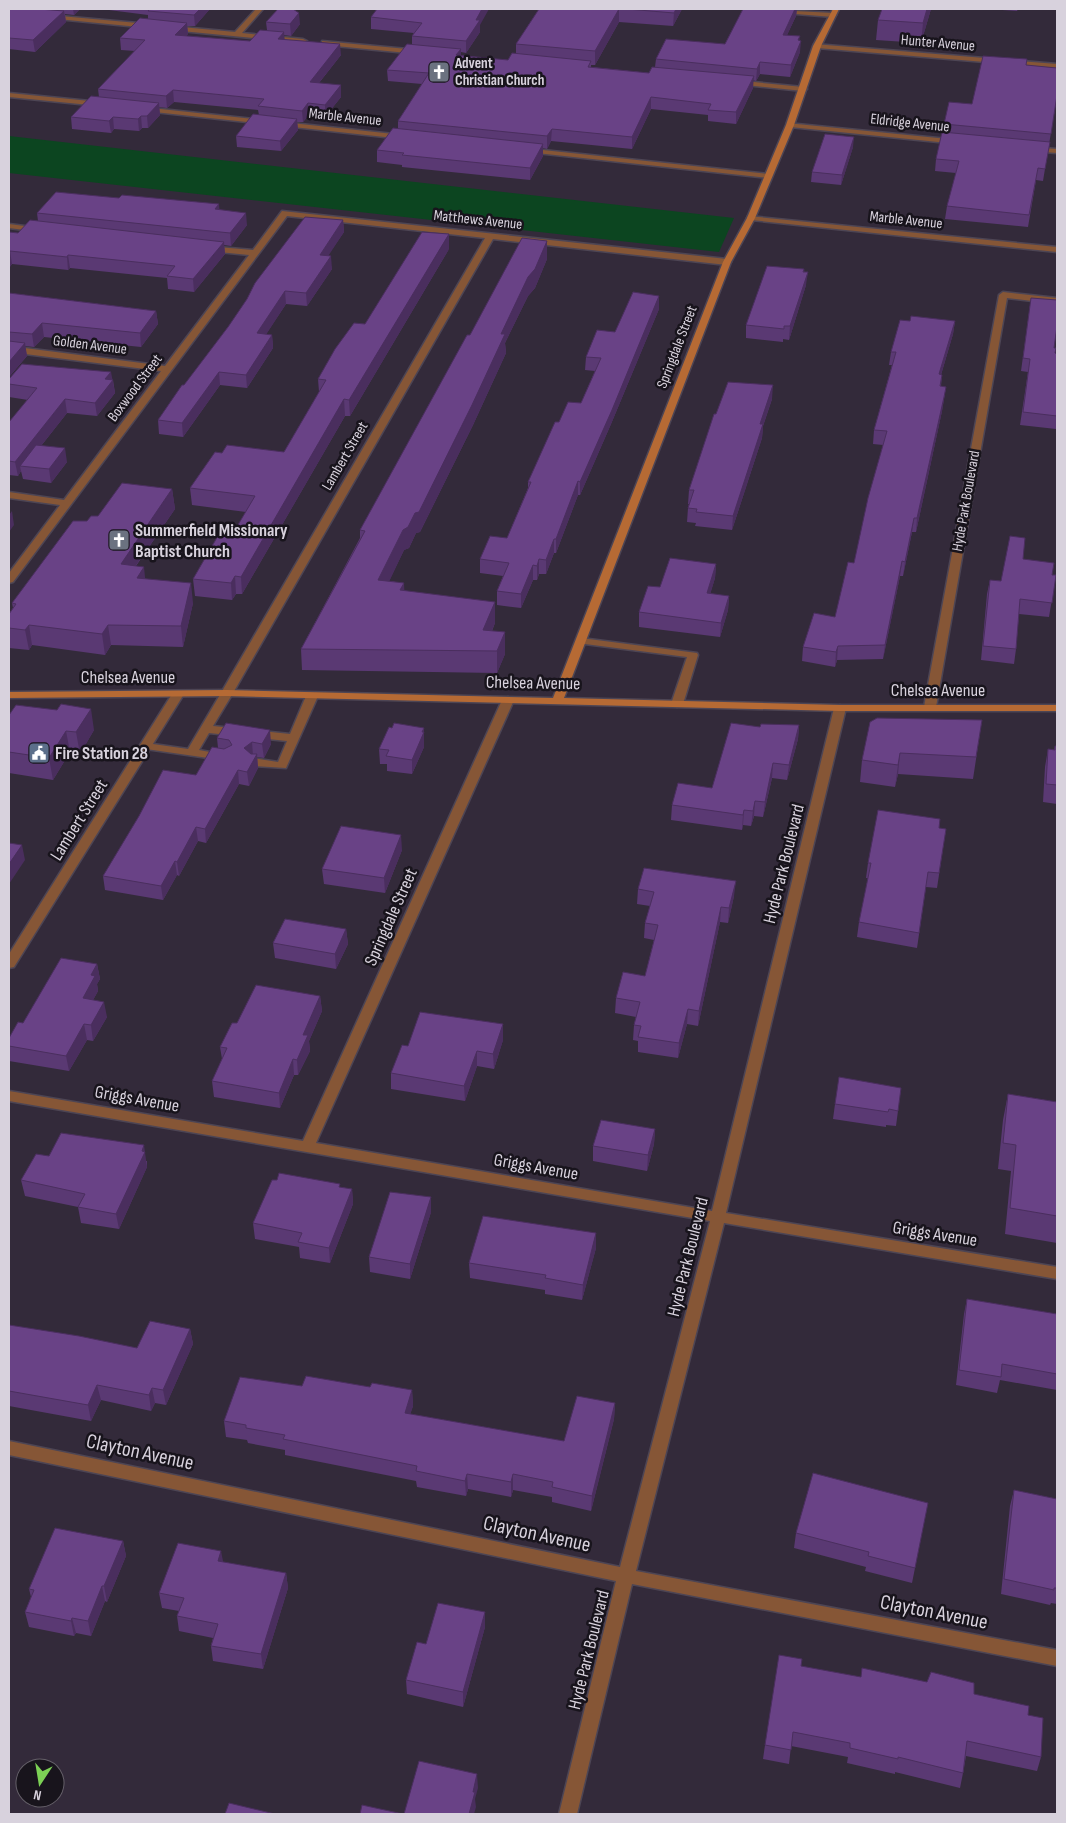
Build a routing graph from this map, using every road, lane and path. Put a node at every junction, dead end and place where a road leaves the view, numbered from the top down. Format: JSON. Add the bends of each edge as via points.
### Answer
{"nodes":[{"id":1,"x":260,"y":9,"type":"edge"},
{"id":2,"x":760,"y":9,"type":"edge"},
{"id":3,"x":835,"y":12,"type":"edge"},
{"id":4,"x":38,"y":16,"type":"edge"},
{"id":5,"x":157,"y":27,"type":"edge"},
{"id":6,"x":167,"y":28,"type":"edge"},
{"id":7,"x":236,"y":35,"type":"junction"},
{"id":8,"x":817,"y":46,"type":"junction"},
{"id":9,"x":425,"y":53,"type":"edge"},
{"id":10,"x":1057,"y":66,"type":"edge"},
{"id":11,"x":724,"y":81,"type":"edge"},
{"id":12,"x":803,"y":89,"type":"junction"},
{"id":13,"x":9,"y":95,"type":"edge"},
{"id":14,"x":107,"y":105,"type":"edge"},
{"id":15,"x":137,"y":108,"type":"edge"},
{"id":16,"x":790,"y":125,"type":"junction"},
{"id":17,"x":413,"y":138,"type":"edge"},
{"id":18,"x":968,"y":143,"type":"edge"},
{"id":19,"x":1028,"y":148,"type":"edge"},
{"id":20,"x":522,"y":150,"type":"edge"},
{"id":21,"x":1057,"y":151,"type":"edge"},
{"id":22,"x":768,"y":176,"type":"junction"},
{"id":23,"x":285,"y":214,"type":"joint"},
{"id":24,"x":751,"y":218,"type":"junction"},
{"id":25,"x":9,"y":226,"type":"edge"},
{"id":26,"x":48,"y":231,"type":"edge"},
{"id":27,"x":491,"y":235,"type":"junction"},
{"id":28,"x":204,"y":248,"type":"edge"},
{"id":29,"x":1057,"y":250,"type":"edge"},
{"id":30,"x":253,"y":253,"type":"junction"},
{"id":31,"x":727,"y":262,"type":"junction"},
{"id":32,"x":1057,"y":301,"type":"edge"},
{"id":33,"x":9,"y":349,"type":"edge"},
{"id":34,"x":167,"y":369,"type":"junction"},
{"id":35,"x":9,"y":495,"type":"edge"},
{"id":36,"x":67,"y":503,"type":"junction"},
{"id":37,"x":9,"y":580,"type":"edge"},
{"id":38,"x":581,"y":640,"type":"junction"},
{"id":39,"x":178,"y":694,"type":"junction"},
{"id":40,"x":227,"y":694,"type":"junction"},
{"id":41,"x":9,"y":695,"type":"edge"},
{"id":42,"x":312,"y":696,"type":"junction"},
{"id":43,"x":508,"y":700,"type":"junction"},
{"id":44,"x":558,"y":701,"type":"junction"},
{"id":45,"x":677,"y":704,"type":"junction"},
{"id":46,"x":930,"y":707,"type":"junction"},
{"id":47,"x":840,"y":708,"type":"junction"},
{"id":48,"x":1057,"y":708,"type":"edge"},
{"id":49,"x":206,"y":729,"type":"junction"},
{"id":50,"x":294,"y":738,"type":"junction"},
{"id":51,"x":146,"y":746,"type":"junction"},
{"id":52,"x":191,"y":753,"type":"junction"},
{"id":53,"x":226,"y":758,"type":"edge"},
{"id":54,"x":253,"y":762,"type":"edge"},
{"id":55,"x":9,"y":964,"type":"edge"},
{"id":56,"x":9,"y":1096,"type":"edge"},
{"id":57,"x":307,"y":1148,"type":"junction"},
{"id":58,"x":718,"y":1217,"type":"junction"},
{"id":59,"x":1057,"y":1273,"type":"edge"},
{"id":60,"x":9,"y":1448,"type":"edge"},
{"id":61,"x":626,"y":1576,"type":"junction"},
{"id":62,"x":1057,"y":1658,"type":"edge"},
{"id":63,"x":568,"y":1814,"type":"edge"}],
"edges":[{"from":1,"to":7,"type":"street"},
{"from":2,"to":3,"type":"street"},
{"from":3,"to":8,"type":"street","name":"Springdale Street"},
{"from":4,"to":5,"type":"street"},
{"from":6,"to":7,"type":"street"},
{"from":7,"to":9,"type":"street"},
{"from":8,"to":10,"type":"street","name":"Hunter Avenue"},
{"from":8,"to":12,"type":"street","name":"Springdale Street"},
{"from":11,"to":12,"type":"street"},
{"from":12,"to":16,"type":"street","name":"Springdale Street"},
{"from":13,"to":14,"type":"street"},
{"from":15,"to":17,"type":"street","name":"Marble Avenue"},
{"from":16,"to":18,"type":"street","name":"Eldridge Avenue"},
{"from":16,"to":22,"type":"street","name":"Springdale Street"},
{"from":19,"to":21,"type":"street"},
{"from":20,"to":22,"type":"street"},
{"from":22,"to":24,"type":"street","name":"Springdale Street"},
{"from":23,"to":27,"type":"street","name":"Matthews Avenue"},
{"from":23,"to":30,"type":"street","name":"Boxwood Street"},
{"from":24,"to":29,"type":"street","name":"Marble Avenue"},
{"from":24,"to":31,"type":"street","name":"Springdale Street"},
{"from":25,"to":26,"type":"street"},
{"from":27,"to":31,"type":"street","name":"Matthews Avenue"},
{"from":27,"to":40,"type":"street","name":"Lambert Street"},
{"from":28,"to":30,"type":"street"},
{"from":30,"to":34,"type":"street","name":"Boxwood Street"},
{"from":31,"to":38,"type":"street","name":"Springdale Street"},
{"from":32,"to":46,"type":"street","name":"Hyde Park Boulevard","via":[[1003,295]]},
{"from":33,"to":34,"type":"street","name":"Golden Avenue"},
{"from":34,"to":36,"type":"street","name":"Boxwood Street"},
{"from":35,"to":36,"type":"street"},
{"from":36,"to":37,"type":"street","name":"Boxwood Street"},
{"from":38,"to":44,"type":"street","name":"Springdale Street"},
{"from":38,"to":45,"type":"street","via":[[693,655]]},
{"from":39,"to":40,"type":"street","name":"Chelsea Avenue"},
{"from":39,"to":41,"type":"street","name":"Chelsea Avenue"},
{"from":39,"to":51,"type":"street","name":"Lambert Street"},
{"from":40,"to":42,"type":"street","name":"Chelsea Avenue"},
{"from":40,"to":49,"type":"street","name":"Lambert Street"},
{"from":42,"to":43,"type":"street","name":"Chelsea Avenue"},
{"from":42,"to":50,"type":"street"},
{"from":43,"to":44,"type":"street","name":"Chelsea Avenue"},
{"from":43,"to":57,"type":"street","name":"Springdale Street"},
{"from":44,"to":45,"type":"street","name":"Chelsea Avenue"},
{"from":45,"to":47,"type":"street","name":"Chelsea Avenue"},
{"from":46,"to":47,"type":"street","name":"Chelsea Avenue"},
{"from":46,"to":48,"type":"street","name":"Chelsea Avenue"},
{"from":47,"to":58,"type":"street","name":"Hyde Park Boulevard"},
{"from":49,"to":50,"type":"street"},
{"from":49,"to":52,"type":"street","name":"Lambert Street"},
{"from":50,"to":54,"type":"street","via":[[282,766]]},
{"from":51,"to":52,"type":"street"},
{"from":51,"to":55,"type":"street","name":"Lambert Street"},
{"from":52,"to":53,"type":"street"},
{"from":56,"to":57,"type":"street","name":"Griggs Avenue"},
{"from":57,"to":58,"type":"street","name":"Griggs Avenue"},
{"from":58,"to":59,"type":"street","name":"Griggs Avenue"},
{"from":58,"to":61,"type":"street","name":"Hyde Park Boulevard"},
{"from":60,"to":61,"type":"street","name":"Clayton Avenue"},
{"from":61,"to":62,"type":"street","name":"Clayton Avenue"},
{"from":61,"to":63,"type":"street","name":"Hyde Park Boulevard"}]}
